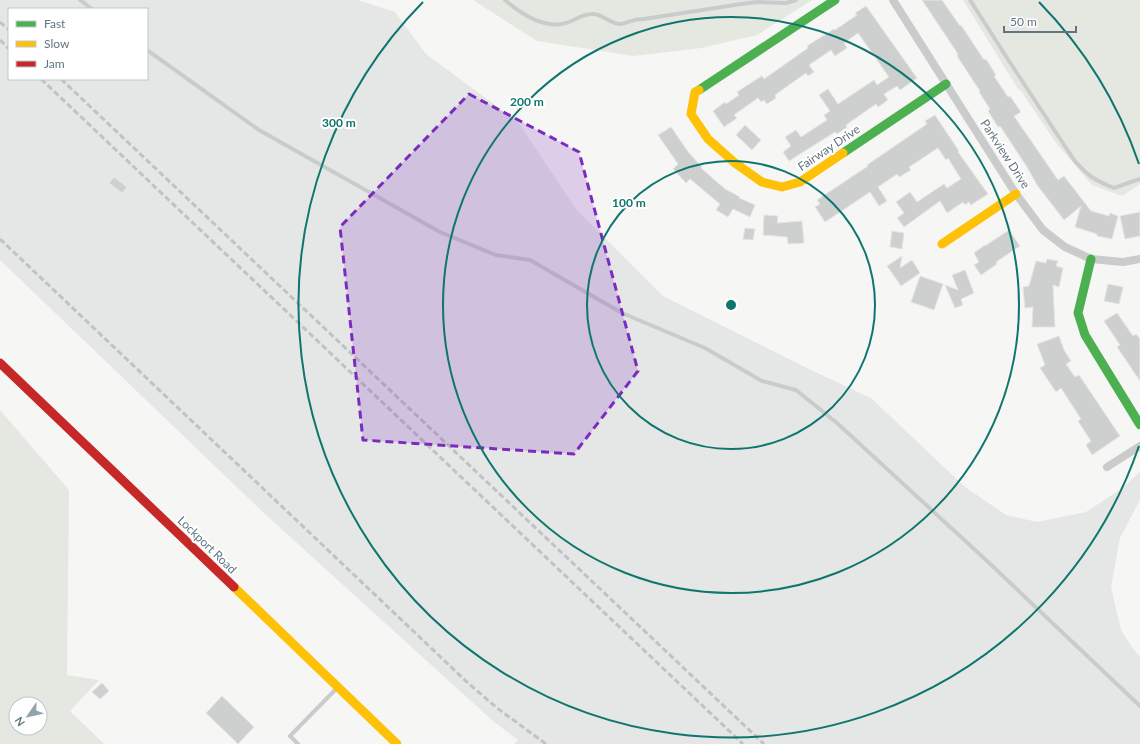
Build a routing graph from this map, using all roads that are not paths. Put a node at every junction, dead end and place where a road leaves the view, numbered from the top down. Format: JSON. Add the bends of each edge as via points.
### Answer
{"nodes":[{"id":1,"x":80,"y":0,"type":"edge"},
{"id":2,"x":505,"y":0,"type":"edge"},
{"id":3,"x":796,"y":0,"type":"edge"},
{"id":4,"x":836,"y":0,"type":"edge"},
{"id":5,"x":893,"y":0,"type":"edge"},
{"id":6,"x":970,"y":0,"type":"edge"},
{"id":7,"x":91,"y":8,"type":"edge"},
{"id":8,"x":148,"y":51,"type":"edge"},
{"id":9,"x":946,"y":84,"type":"junction"},
{"id":10,"x":1140,"y":179,"type":"edge"},
{"id":11,"x":1016,"y":194,"type":"junction"},
{"id":12,"x":942,"y":244,"type":"dead end"},
{"id":13,"x":1091,"y":259,"type":"junction"},
{"id":14,"x":1140,"y":259,"type":"edge"},
{"id":15,"x":0,"y":363,"type":"edge"},
{"id":16,"x":1140,"y":425,"type":"edge"},
{"id":17,"x":1140,"y":446,"type":"edge"},
{"id":18,"x":1107,"y":468,"type":"dead end"},
{"id":19,"x":338,"y":687,"type":"junction"},
{"id":20,"x":1140,"y":706,"type":"edge"},
{"id":21,"x":298,"y":744,"type":"edge"},
{"id":22,"x":397,"y":744,"type":"edge"}],
"edges":[{"from":1,"to":7,"type":"lane"},
{"from":2,"to":3,"type":"lane","via":[[526,16],[546,24],[557,25],[589,14],[620,24],[741,4],[786,3]]},
{"from":4,"to":9,"type":"street","name":"Fairway Drive","via":[[695,92],[691,114],[708,139],[735,163],[762,182],[782,187],[800,182]]},
{"from":5,"to":9,"type":"street","name":"Parkview Drive"},
{"from":6,"to":10,"type":"lane","via":[[1080,168],[1090,177],[1114,188]]},
{"from":8,"to":20,"type":"lane","via":[[259,130],[440,232],[496,255],[530,260],[622,312],[705,348],[762,381],[796,390],[838,423]]},
{"from":9,"to":11,"type":"street","name":"Parkview Drive"},
{"from":11,"to":12,"type":"street"},
{"from":11,"to":13,"type":"street","name":"Parkview Drive","via":[[1043,230],[1065,248]]},
{"from":13,"to":14,"type":"street","name":"Parkview Drive","via":[[1123,262]]},
{"from":13,"to":16,"type":"street","via":[[1078,313],[1085,335]]},
{"from":15,"to":19,"type":"street","name":"Lockport Road"},
{"from":17,"to":18,"type":"street"},
{"from":19,"to":21,"type":"lane","via":[[290,736]]},
{"from":19,"to":22,"type":"street","name":"Lockport Road"}]}
